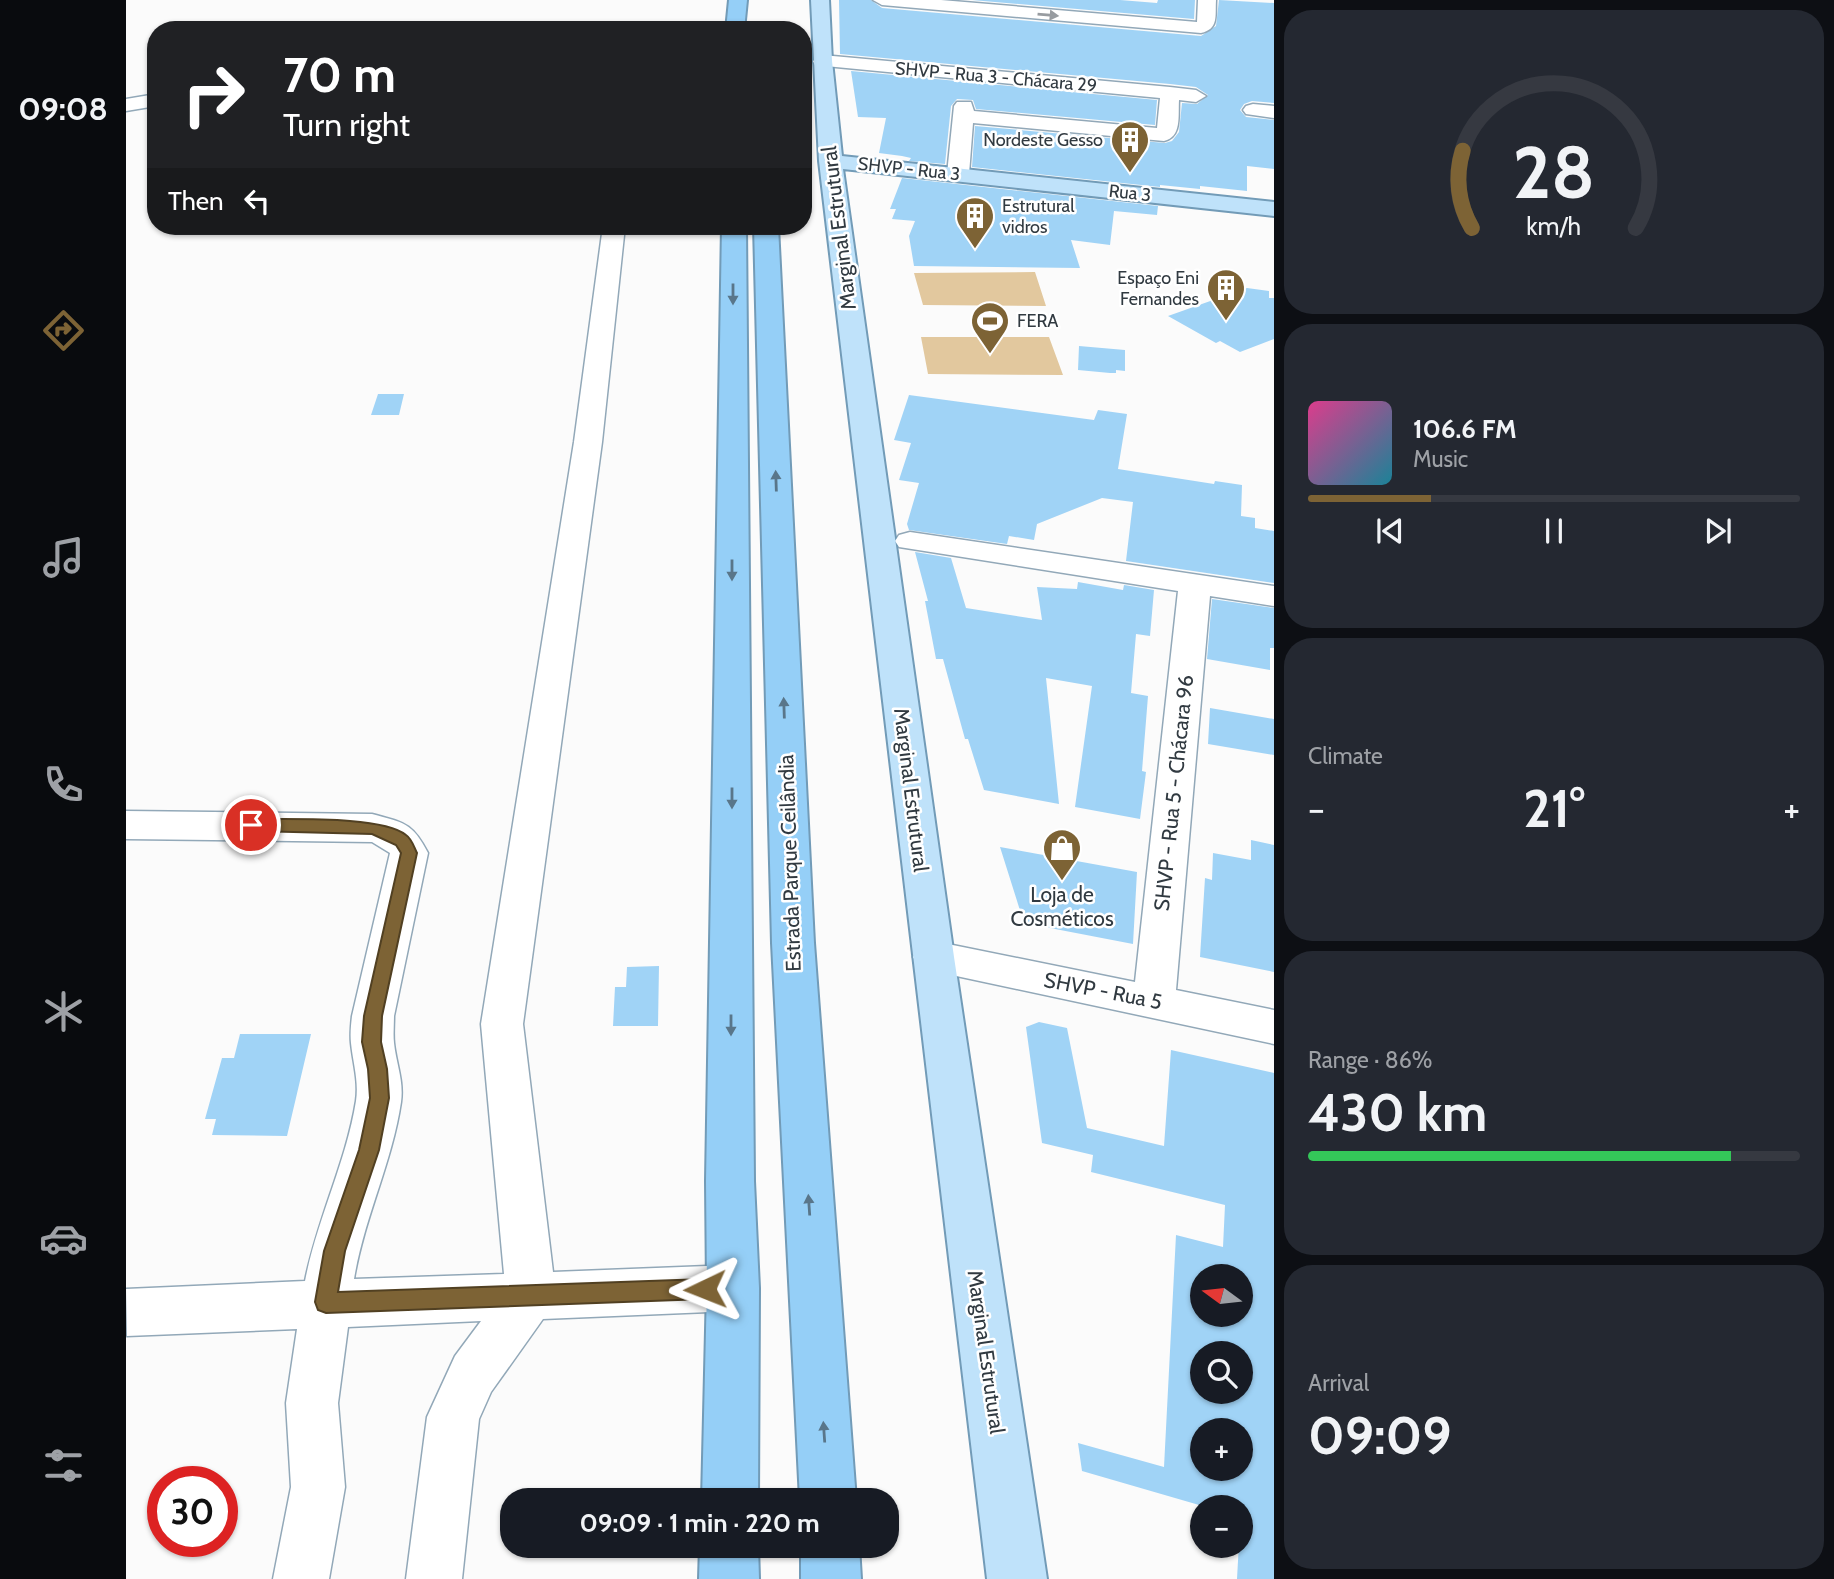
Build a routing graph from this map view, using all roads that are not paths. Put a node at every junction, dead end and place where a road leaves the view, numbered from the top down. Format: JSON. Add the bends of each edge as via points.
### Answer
{"nodes":[{"id":1,"x":738,"y":0,"type":"edge"},
{"id":2,"x":820,"y":0,"type":"edge"},
{"id":3,"x":882,"y":0,"type":"edge"},
{"id":4,"x":1208,"y":0,"type":"edge"},
{"id":5,"x":736,"y":21,"type":"edge"},
{"id":6,"x":822,"y":61,"type":"junction"},
{"id":7,"x":1170,"y":93,"type":"junction"},
{"id":8,"x":1196,"y":96,"type":"dead end"},
{"id":9,"x":147,"y":101,"type":"edge"},
{"id":10,"x":126,"y":104,"type":"edge"},
{"id":11,"x":1253,"y":110,"type":"dead end"},
{"id":12,"x":1274,"y":112,"type":"edge"},
{"id":13,"x":830,"y":161,"type":"junction"},
{"id":14,"x":958,"y":174,"type":"junction"},
{"id":15,"x":987,"y":177,"type":"joint"},
{"id":16,"x":1274,"y":209,"type":"edge"},
{"id":17,"x":613,"y":235,"type":"edge"},
{"id":18,"x":734,"y":235,"type":"edge"},
{"id":19,"x":766,"y":235,"type":"edge"},
{"id":20,"x":910,"y":541,"type":"dead end"},
{"id":21,"x":1195,"y":584,"type":"junction"},
{"id":22,"x":1274,"y":596,"type":"edge"},
{"id":23,"x":126,"y":825,"type":"edge"},
{"id":24,"x":933,"y":957,"type":"junction"},
{"id":25,"x":1154,"y":1001,"type":"junction"},
{"id":26,"x":1274,"y":1027,"type":"edge"},
{"id":27,"x":733,"y":1288,"type":"junction"},
{"id":28,"x":531,"y":1295,"type":"junction"},
{"id":29,"x":326,"y":1302,"type":"junction"},
{"id":30,"x":127,"y":1312,"type":"edge"},
{"id":31,"x":730,"y":1488,"type":"edge"},
{"id":32,"x":827,"y":1488,"type":"edge"},
{"id":33,"x":729,"y":1558,"type":"edge"},
{"id":34,"x":830,"y":1558,"type":"edge"},
{"id":35,"x":301,"y":1579,"type":"edge"},
{"id":36,"x":434,"y":1579,"type":"edge"},
{"id":37,"x":729,"y":1579,"type":"edge"},
{"id":38,"x":831,"y":1579,"type":"edge"},
{"id":39,"x":1017,"y":1579,"type":"edge"}],
"edges":[{"from":1,"to":5,"type":"highway"},
{"from":2,"to":6,"type":"main road","name":"Marginal Estrutural"},
{"from":3,"to":4,"type":"street","one_way":true,"via":[[1201,28],[1206,26]]},
{"from":6,"to":7,"type":"street","name":"SHVP - Rua 3 - Chácara 29"},
{"from":6,"to":13,"type":"main road","name":"Marginal Estrutural"},
{"from":7,"to":8,"type":"street","name":"SHVP - Rua 3 - Chácara 29"},
{"from":7,"to":14,"type":"street","name":"SHVP - Rua 3 - Chácara 29","via":[[1164,135],[964,111]]},
{"from":9,"to":10,"type":"street"},
{"from":11,"to":12,"type":"street"},
{"from":13,"to":14,"type":"main road","name":"SHVP - Rua 3"},
{"from":13,"to":24,"type":"main road","name":"Marginal Estrutural"},
{"from":14,"to":15,"type":"main road","name":"SHVP - Rua 3"},
{"from":15,"to":16,"type":"main road","name":"Rua 3"},
{"from":17,"to":28,"type":"street","via":[[589,442],[502,1024]]},
{"from":18,"to":27,"type":"highway","one_way":true},
{"from":32,"to":19,"type":"highway","name":"Estrada Parque Ceilândia","one_way":true,"via":[[793,943]]},
{"from":20,"to":21,"type":"street"},
{"from":21,"to":22,"type":"street"},
{"from":21,"to":25,"type":"street","name":"SHVP - Rua 5 - Chácara 96"},
{"from":23,"to":29,"type":"street","via":[[372,828],[403,841],[409,853],[373,1016],[379,1098],[369,1150],[335,1251]]},
{"from":24,"to":25,"type":"street","name":"SHVP - Rua 5"},
{"from":24,"to":39,"type":"main road","name":"Marginal Estrutural"},
{"from":25,"to":26,"type":"street","name":"SHVP - Rua 5"},
{"from":27,"to":28,"type":"street"},
{"from":27,"to":31,"type":"highway"},
{"from":28,"to":29,"type":"street"},
{"from":28,"to":36,"type":"street","via":[[473,1374],[453,1417]]},
{"from":29,"to":30,"type":"street"},
{"from":29,"to":35,"type":"street","via":[[313,1403],[318,1487]]},
{"from":33,"to":37,"type":"highway"},
{"from":34,"to":38,"type":"highway"}]}
